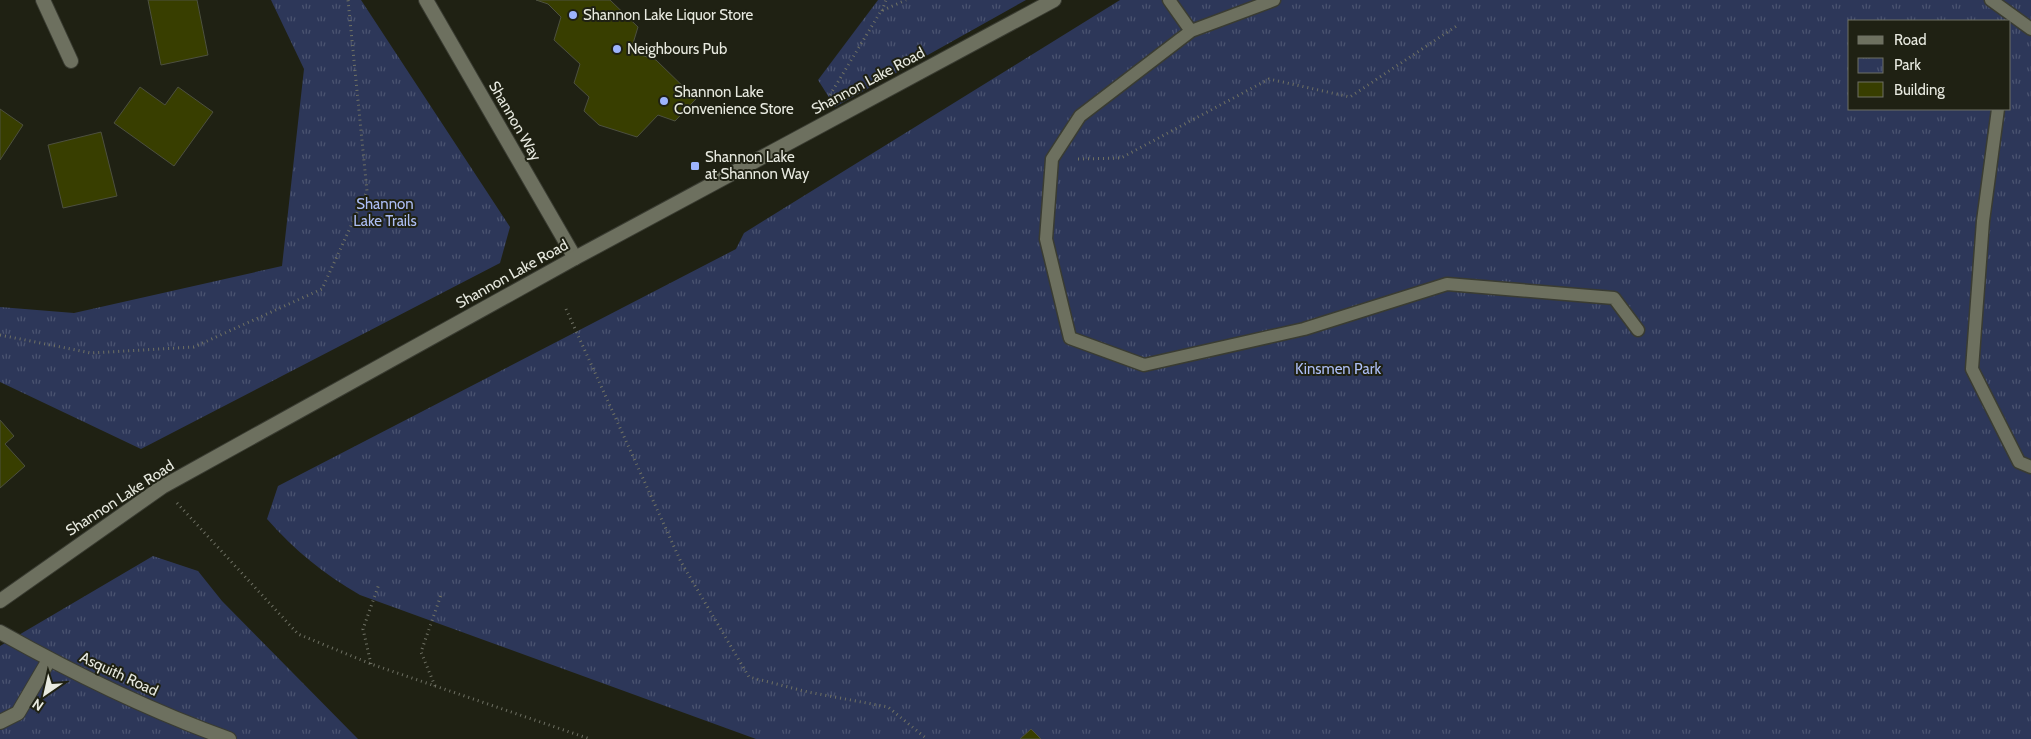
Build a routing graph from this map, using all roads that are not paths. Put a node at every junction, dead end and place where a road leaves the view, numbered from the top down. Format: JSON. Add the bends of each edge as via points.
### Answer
{"nodes":[{"id":1,"x":43,"y":0,"type":"edge"},
{"id":2,"x":1054,"y":0,"type":"edge"},
{"id":3,"x":1169,"y":0,"type":"edge"},
{"id":4,"x":1274,"y":0,"type":"edge"},
{"id":5,"x":1991,"y":0,"type":"edge"},
{"id":6,"x":431,"y":3,"type":"edge"},
{"id":7,"x":2010,"y":18,"type":"edge"},
{"id":8,"x":2031,"y":29,"type":"edge"},
{"id":9,"x":1192,"y":31,"type":"junction"},
{"id":10,"x":70,"y":61,"type":"dead end"},
{"id":11,"x":1998,"y":110,"type":"edge"},
{"id":12,"x":575,"y":258,"type":"junction"},
{"id":13,"x":1638,"y":330,"type":"dead end"},
{"id":14,"x":2031,"y":467,"type":"edge"},
{"id":15,"x":0,"y":601,"type":"edge"},
{"id":16,"x":0,"y":632,"type":"edge"},
{"id":17,"x":49,"y":660,"type":"junction"},
{"id":18,"x":0,"y":722,"type":"edge"},
{"id":19,"x":229,"y":739,"type":"edge"}],
"edges":[{"from":1,"to":10,"type":"main road"},
{"from":2,"to":12,"type":"main road","name":"Shannon Lake Road"},
{"from":3,"to":9,"type":"lane"},
{"from":4,"to":9,"type":"lane"},
{"from":5,"to":7,"type":"lane"},
{"from":6,"to":12,"type":"main road","name":"Shannon Way"},
{"from":7,"to":8,"type":"lane"},
{"from":9,"to":13,"type":"lane","via":[[1080,116],[1052,160],[1046,239],[1070,338],[1144,366],[1304,329],[1447,284],[1614,298]]},
{"from":11,"to":14,"type":"lane","via":[[1983,221],[1972,369],[2019,462]]},
{"from":12,"to":15,"type":"main road","name":"Shannon Lake Road","via":[[162,487]]},
{"from":16,"to":17,"type":"main road","name":"Asquith Road"},
{"from":17,"to":18,"type":"main road","via":[[18,713]]},
{"from":17,"to":19,"type":"main road","name":"Asquith Road","via":[[192,726]]}]}
